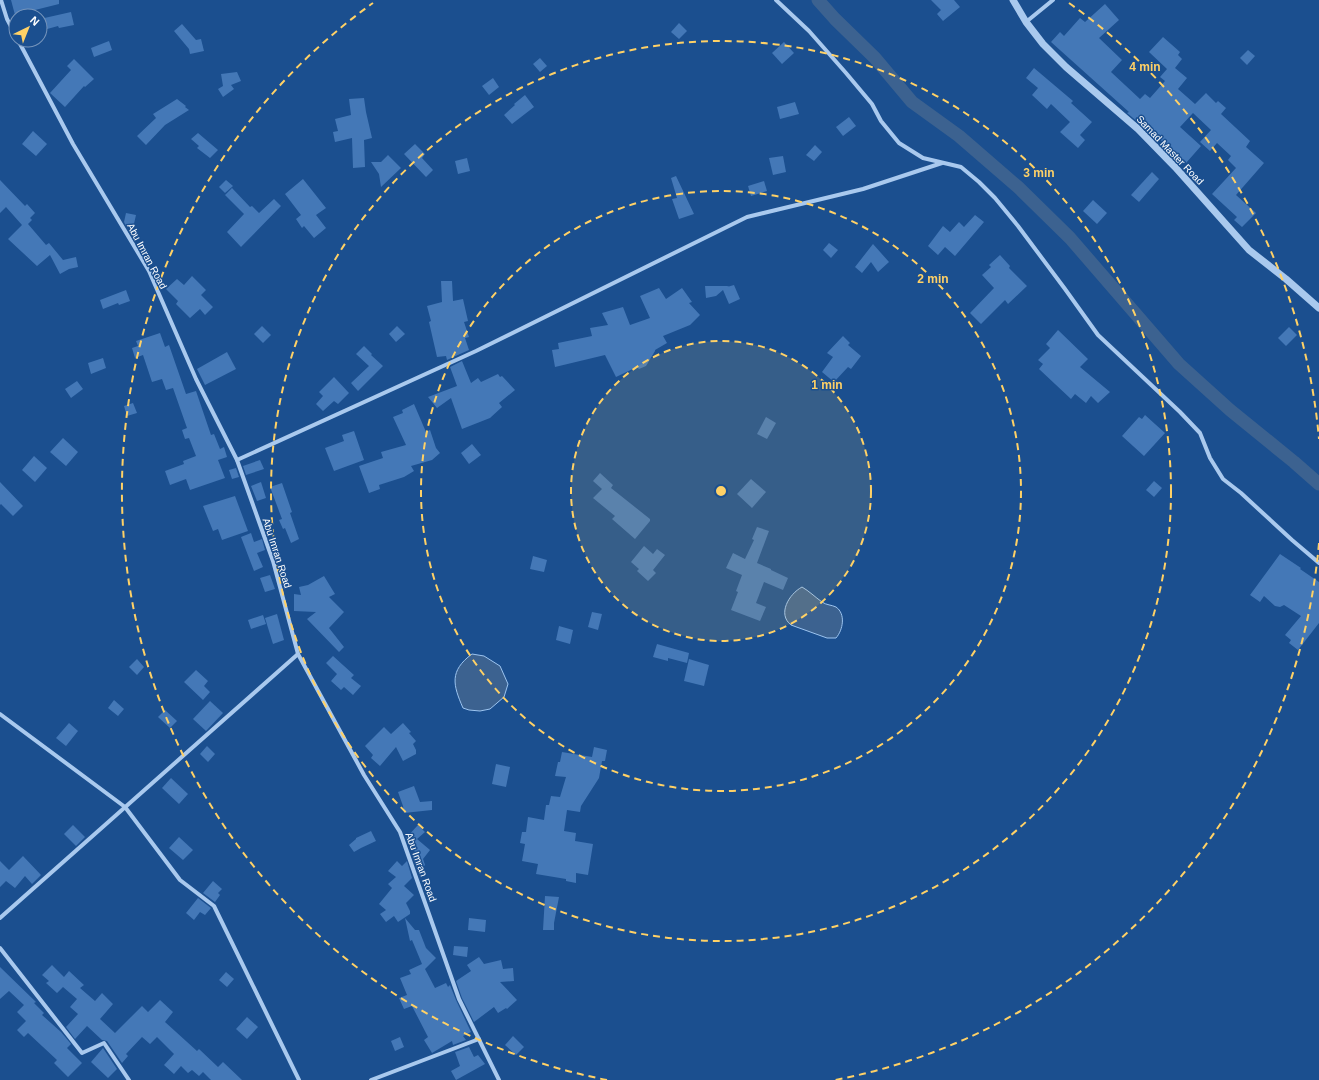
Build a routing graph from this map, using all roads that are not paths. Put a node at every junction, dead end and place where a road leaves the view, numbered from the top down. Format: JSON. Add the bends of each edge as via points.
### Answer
{"nodes":[{"id":1,"x":1,"y":0,"type":"edge"},
{"id":2,"x":776,"y":0,"type":"edge"},
{"id":3,"x":1013,"y":0,"type":"edge"},
{"id":4,"x":1053,"y":0,"type":"edge"},
{"id":5,"x":8,"y":21,"type":"edge"},
{"id":6,"x":1026,"y":22,"type":"junction"},
{"id":7,"x":22,"y":48,"type":"edge"},
{"id":8,"x":942,"y":163,"type":"junction"},
{"id":9,"x":1319,"y":308,"type":"edge"},
{"id":10,"x":237,"y":460,"type":"junction"},
{"id":11,"x":1319,"y":563,"type":"edge"},
{"id":12,"x":298,"y":654,"type":"junction"},
{"id":13,"x":0,"y":714,"type":"edge"},
{"id":14,"x":125,"y":807,"type":"junction"},
{"id":15,"x":0,"y":918,"type":"edge"},
{"id":16,"x":0,"y":948,"type":"edge"},
{"id":17,"x":479,"y":1039,"type":"junction"},
{"id":18,"x":129,"y":1080,"type":"edge"},
{"id":19,"x":299,"y":1080,"type":"edge"},
{"id":20,"x":371,"y":1080,"type":"edge"},
{"id":21,"x":499,"y":1080,"type":"edge"}],
"edges":[{"from":1,"to":5,"type":"street"},
{"from":2,"to":8,"type":"street","via":[[809,31],[846,73],[872,104],[899,143],[923,158]]},
{"from":3,"to":6,"type":"street","name":"Samad Master Road"},
{"from":4,"to":6,"type":"street"},
{"from":6,"to":9,"type":"street","name":"Samad Master Road","via":[[1066,67],[1138,129],[1250,250]]},
{"from":7,"to":10,"type":"street","name":"Abu Imran Road","via":[[74,144],[149,271],[196,379]]},
{"from":8,"to":10,"type":"street","via":[[863,189],[747,217],[476,352]]},
{"from":8,"to":11,"type":"street","via":[[960,167],[995,198],[1098,335],[1200,433],[1210,458],[1223,479]]},
{"from":10,"to":12,"type":"street","name":"Abu Imran Road","via":[[273,561]]},
{"from":12,"to":14,"type":"street"},
{"from":12,"to":17,"type":"street","name":"Abu Imran Road","via":[[364,775],[400,832],[459,999]]},
{"from":13,"to":14,"type":"street"},
{"from":14,"to":15,"type":"street"},
{"from":14,"to":19,"type":"street","via":[[180,880],[214,906]]},
{"from":16,"to":18,"type":"street","via":[[82,1052],[104,1043]]},
{"from":17,"to":20,"type":"street"},
{"from":17,"to":21,"type":"street","name":"Abu Imran Road"}]}
